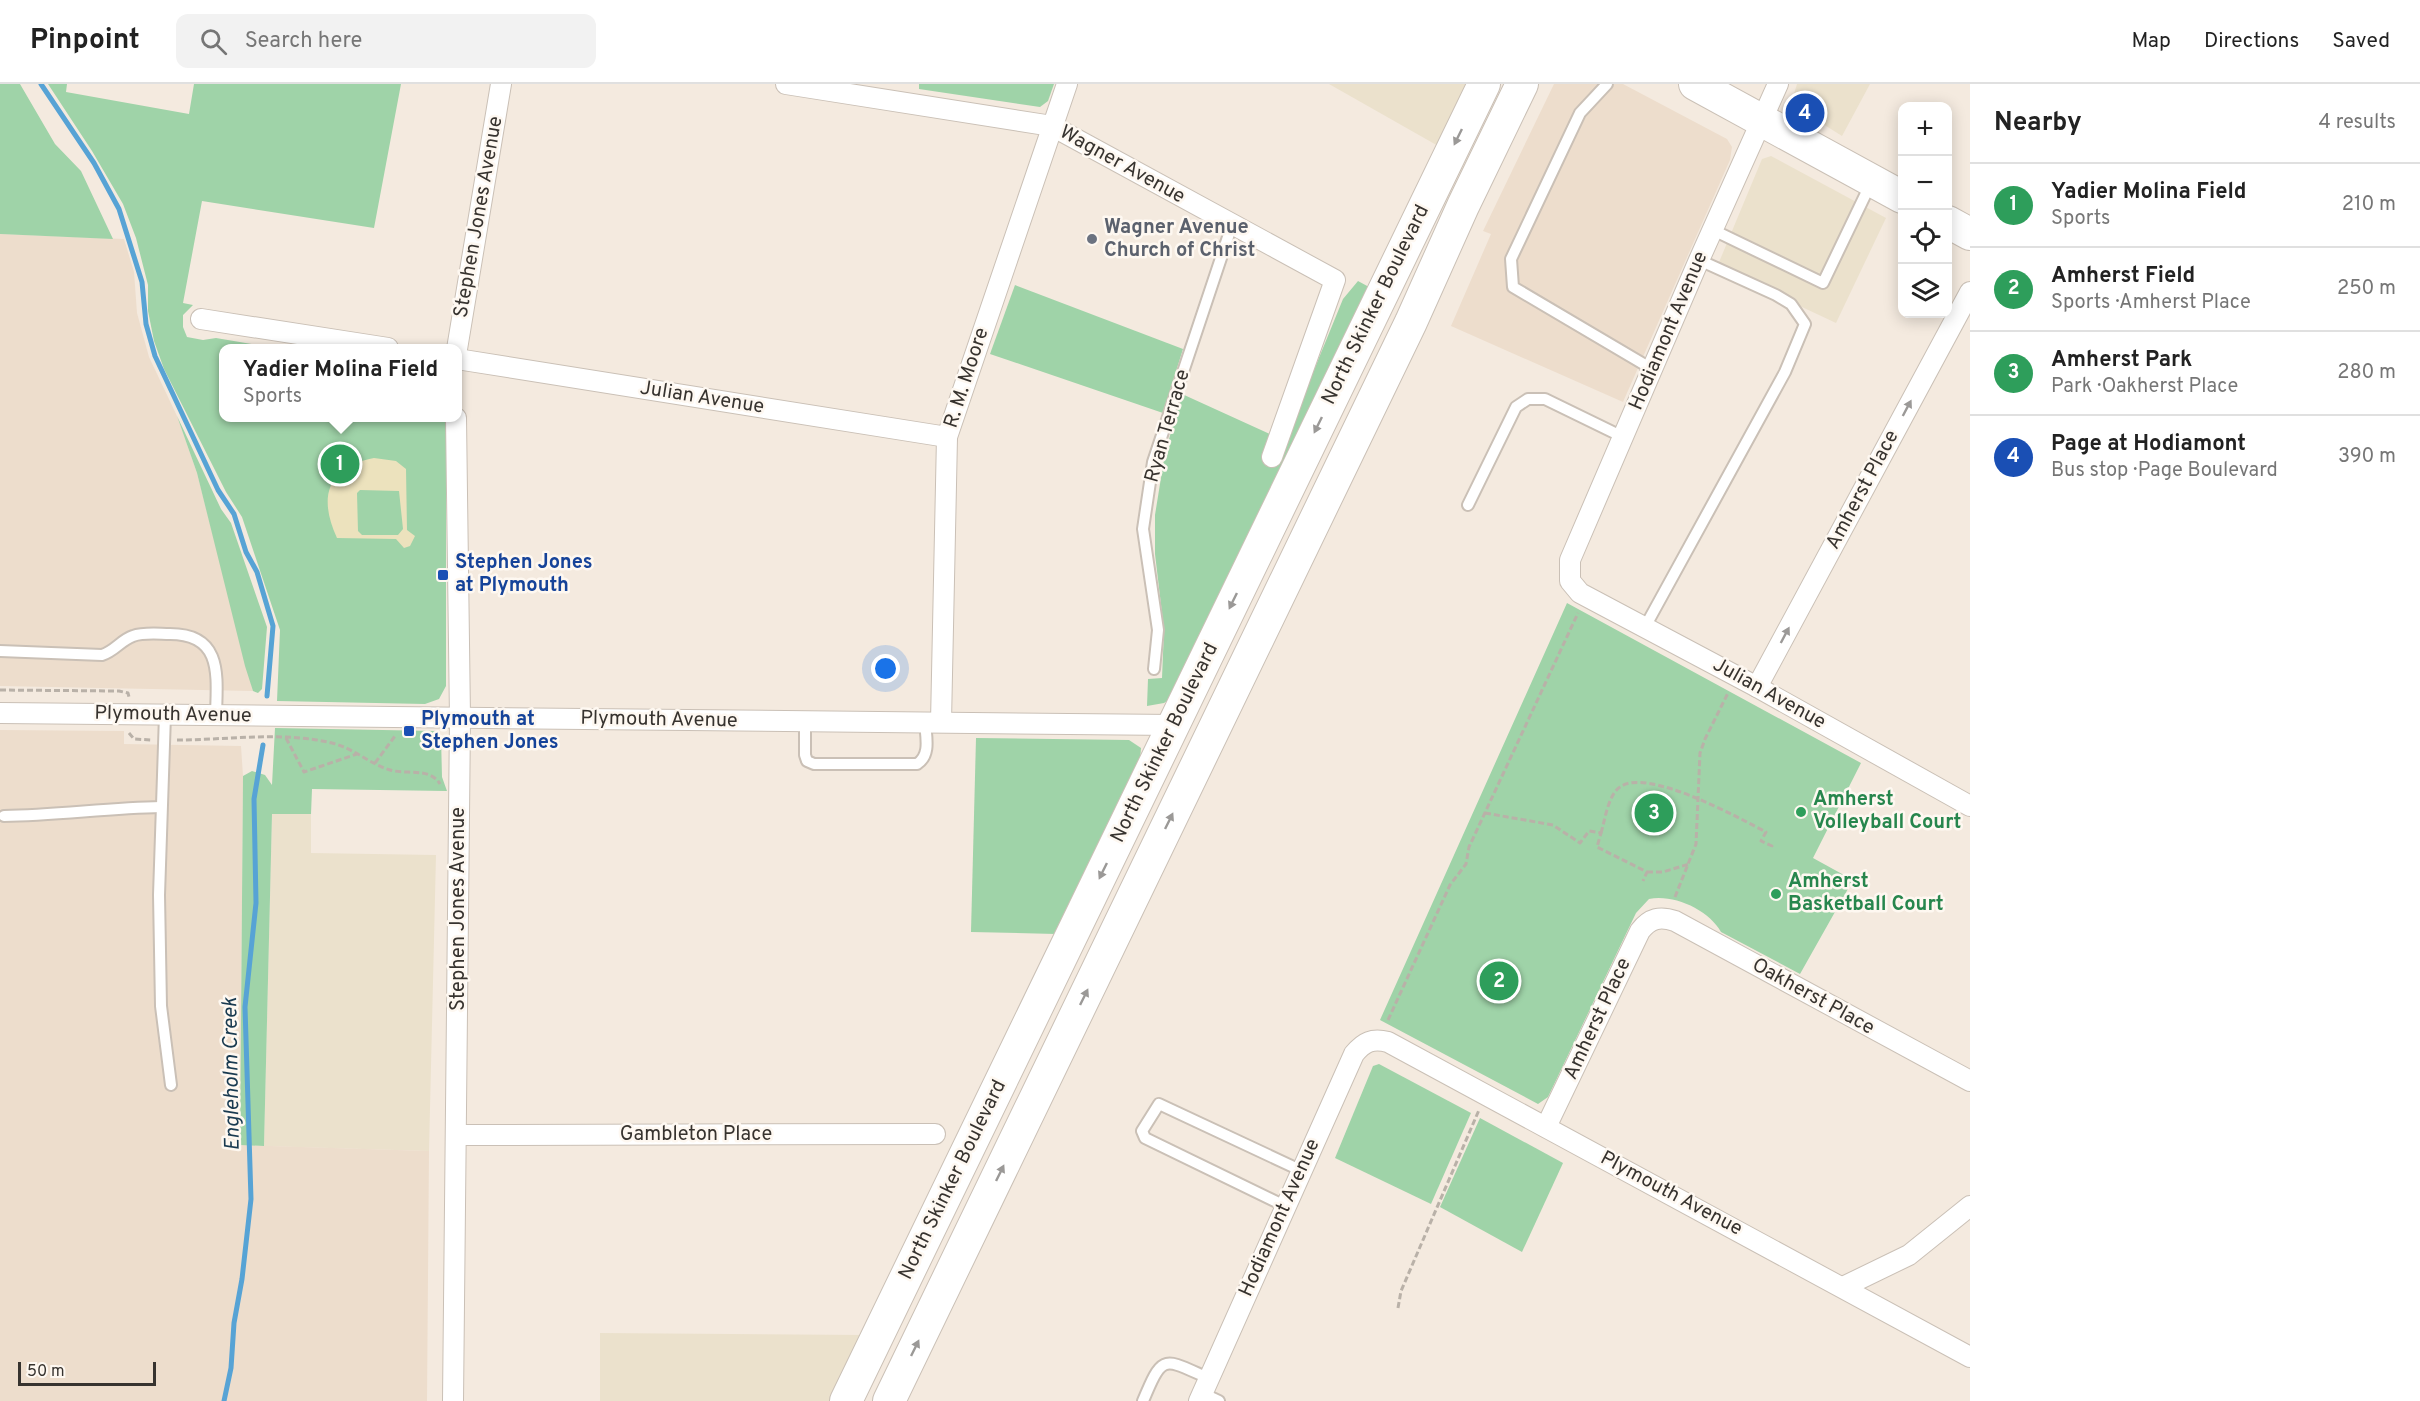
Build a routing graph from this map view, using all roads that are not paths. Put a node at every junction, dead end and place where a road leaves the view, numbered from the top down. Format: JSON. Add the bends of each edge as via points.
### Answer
{"nodes":[{"id":1,"x":501,"y":84,"type":"edge"},
{"id":2,"x":786,"y":84,"type":"edge"},
{"id":3,"x":1066,"y":84,"type":"edge"},
{"id":4,"x":1484,"y":84,"type":"edge"},
{"id":5,"x":1522,"y":84,"type":"edge"},
{"id":6,"x":1538,"y":84,"type":"edge"},
{"id":7,"x":1607,"y":84,"type":"edge"},
{"id":8,"x":1695,"y":84,"type":"edge"},
{"id":9,"x":1778,"y":84,"type":"edge"},
{"id":10,"x":1507,"y":114,"type":"junction"},
{"id":11,"x":1762,"y":121,"type":"junction"},
{"id":12,"x":1052,"y":126,"type":"junction"},
{"id":13,"x":1871,"y":181,"type":"junction"},
{"id":14,"x":1898,"y":196,"type":"edge"},
{"id":15,"x":1232,"y":225,"type":"junction"},
{"id":16,"x":1952,"y":225,"type":"edge"},
{"id":17,"x":1713,"y":230,"type":"junction"},
{"id":18,"x":1970,"y":234,"type":"edge"},
{"id":19,"x":1699,"y":260,"type":"junction"},
{"id":20,"x":1970,"y":292,"type":"edge"},
{"id":21,"x":201,"y":319,"type":"dead end"},
{"id":22,"x":362,"y":344,"type":"edge"},
{"id":23,"x":458,"y":344,"type":"edge"},
{"id":24,"x":462,"y":361,"type":"edge"},
{"id":25,"x":1652,"y":369,"type":"junction"},
{"id":26,"x":456,"y":422,"type":"edge"},
{"id":27,"x":947,"y":437,"type":"junction"},
{"id":28,"x":1623,"y":437,"type":"junction"},
{"id":29,"x":1272,"y":457,"type":"dead end"},
{"id":30,"x":1468,"y":505,"type":"dead end"},
{"id":31,"x":1570,"y":581,"type":"joint"},
{"id":32,"x":1644,"y":627,"type":"junction"},
{"id":33,"x":0,"y":651,"type":"edge"},
{"id":34,"x":1154,"y":669,"type":"dead end"},
{"id":35,"x":1757,"y":687,"type":"junction"},
{"id":36,"x":0,"y":713,"type":"edge"},
{"id":37,"x":165,"y":715,"type":"junction"},
{"id":38,"x":216,"y":716,"type":"junction"},
{"id":39,"x":460,"y":718,"type":"junction"},
{"id":40,"x":805,"y":722,"type":"junction"},
{"id":41,"x":933,"y":722,"type":"junction"},
{"id":42,"x":1174,"y":725,"type":"junction"},
{"id":43,"x":1970,"y":806,"type":"edge"},
{"id":44,"x":161,"y":807,"type":"junction"},
{"id":45,"x":4,"y":816,"type":"dead end"},
{"id":46,"x":1656,"y":918,"type":"joint"},
{"id":47,"x":1369,"y":1041,"type":"joint"},
{"id":48,"x":1970,"y":1081,"type":"edge"},
{"id":49,"x":171,"y":1085,"type":"dead end"},
{"id":50,"x":1546,"y":1127,"type":"junction"},
{"id":51,"x":935,"y":1134,"type":"dead end"},
{"id":52,"x":457,"y":1135,"type":"junction"},
{"id":53,"x":1300,"y":1170,"type":"junction"},
{"id":54,"x":1285,"y":1206,"type":"junction"},
{"id":55,"x":1970,"y":1206,"type":"edge"},
{"id":56,"x":1843,"y":1287,"type":"junction"},
{"id":57,"x":1970,"y":1357,"type":"edge"},
{"id":58,"x":1207,"y":1393,"type":"edge"},
{"id":59,"x":453,"y":1401,"type":"edge"},
{"id":60,"x":846,"y":1401,"type":"edge"},
{"id":61,"x":890,"y":1401,"type":"edge"},
{"id":62,"x":1143,"y":1401,"type":"edge"}],
"edges":[{"from":1,"to":23,"type":"street","name":"Stephen Jones Avenue"},
{"from":2,"to":12,"type":"street","name":"Wagner Avenue"},
{"from":3,"to":12,"type":"street","name":"R. M. Moore"},
{"from":4,"to":42,"type":"main road","name":"North Skinker Boulevard","one_way":true},
{"from":5,"to":10,"type":"main road","name":"North Skinker Boulevard"},
{"from":6,"to":10,"type":"main road"},
{"from":7,"to":25,"type":"lane","via":[[1580,113],[1511,259],[1513,287]]},
{"from":8,"to":11,"type":"main road"},
{"from":9,"to":11,"type":"street","name":"Hodiamont Avenue"},
{"from":61,"to":10,"type":"main road","name":"North Skinker Boulevard","one_way":true,"via":[[1411,322]]},
{"from":11,"to":13,"type":"main road"},
{"from":11,"to":17,"type":"street","name":"Hodiamont Avenue"},
{"from":12,"to":15,"type":"street","name":"Wagner Avenue"},
{"from":12,"to":27,"type":"street","name":"R. M. Moore"},
{"from":13,"to":14,"type":"main road"},
{"from":13,"to":17,"type":"lane","via":[[1823,283]]},
{"from":15,"to":29,"type":"street","name":"Wagner Avenue","via":[[1335,280]]},
{"from":15,"to":34,"type":"lane","name":"Ryan Terrace","via":[[1153,462],[1143,529],[1158,630]]},
{"from":16,"to":18,"type":"main road"},
{"from":17,"to":19,"type":"street","name":"Hodiamont Avenue"},
{"from":19,"to":25,"type":"street","name":"Hodiamont Avenue"},
{"from":19,"to":32,"type":"lane","via":[[1791,304],[1805,324],[1785,372]]},
{"from":35,"to":20,"type":"street","name":"Amherst Place","one_way":true},
{"from":21,"to":22,"type":"street"},
{"from":24,"to":27,"type":"street","name":"Julian Avenue"},
{"from":25,"to":28,"type":"street","name":"Hodiamont Avenue"},
{"from":26,"to":39,"type":"street","name":"Stephen Jones Avenue"},
{"from":27,"to":41,"type":"street","name":"R. M. Moore"},
{"from":28,"to":30,"type":"lane","via":[[1545,399],[1528,399],[1516,407]]},
{"from":28,"to":31,"type":"street","name":"Hodiamont Avenue","via":[[1570,560]]},
{"from":31,"to":32,"type":"street","name":"Julian Avenue","via":[[1580,593]]},
{"from":32,"to":35,"type":"street","name":"Julian Avenue"},
{"from":33,"to":38,"type":"lane","via":[[102,655],[140,634],[192,636],[202,641],[213,659]]},
{"from":35,"to":43,"type":"street","name":"Julian Avenue"},
{"from":36,"to":37,"type":"street","name":"Plymouth Avenue"},
{"from":37,"to":38,"type":"street","name":"Plymouth Avenue"},
{"from":37,"to":44,"type":"lane"},
{"from":38,"to":39,"type":"street","name":"Plymouth Avenue"},
{"from":39,"to":40,"type":"street","name":"Plymouth Avenue"},
{"from":39,"to":52,"type":"street","name":"Stephen Jones Avenue"},
{"from":40,"to":41,"type":"street","name":"Plymouth Avenue"},
{"from":40,"to":41,"type":"lane","via":[[805,754],[807,761],[814,764],[917,764],[924,760]]},
{"from":41,"to":42,"type":"street","name":"Plymouth Avenue"},
{"from":42,"to":60,"type":"main road","name":"North Skinker Boulevard","one_way":true},
{"from":44,"to":45,"type":"lane"},
{"from":44,"to":49,"type":"lane","via":[[162,1006]]},
{"from":46,"to":48,"type":"street","name":"Oakherst Place","via":[[1675,921]]},
{"from":46,"to":50,"type":"street","name":"Amherst Place","via":[[1646,922],[1640,931]]},
{"from":47,"to":50,"type":"street","name":"Plymouth Avenue","via":[[1388,1042]]},
{"from":47,"to":53,"type":"street","name":"Hodiamont Avenue","via":[[1354,1054]]},
{"from":50,"to":56,"type":"street","name":"Plymouth Avenue"},
{"from":51,"to":52,"type":"street","name":"Gambleton Place"},
{"from":52,"to":59,"type":"street","name":"Stephen Jones Avenue"},
{"from":53,"to":54,"type":"street","name":"Hodiamont Avenue"},
{"from":53,"to":54,"type":"lane","via":[[1159,1104],[1142,1131],[1145,1138]]},
{"from":54,"to":58,"type":"street","name":"Hodiamont Avenue"},
{"from":55,"to":56,"type":"street","via":[[1909,1255]]},
{"from":56,"to":57,"type":"street","name":"Plymouth Avenue"},
{"from":58,"to":62,"type":"lane","via":[[1173,1362],[1156,1370]]}]}
